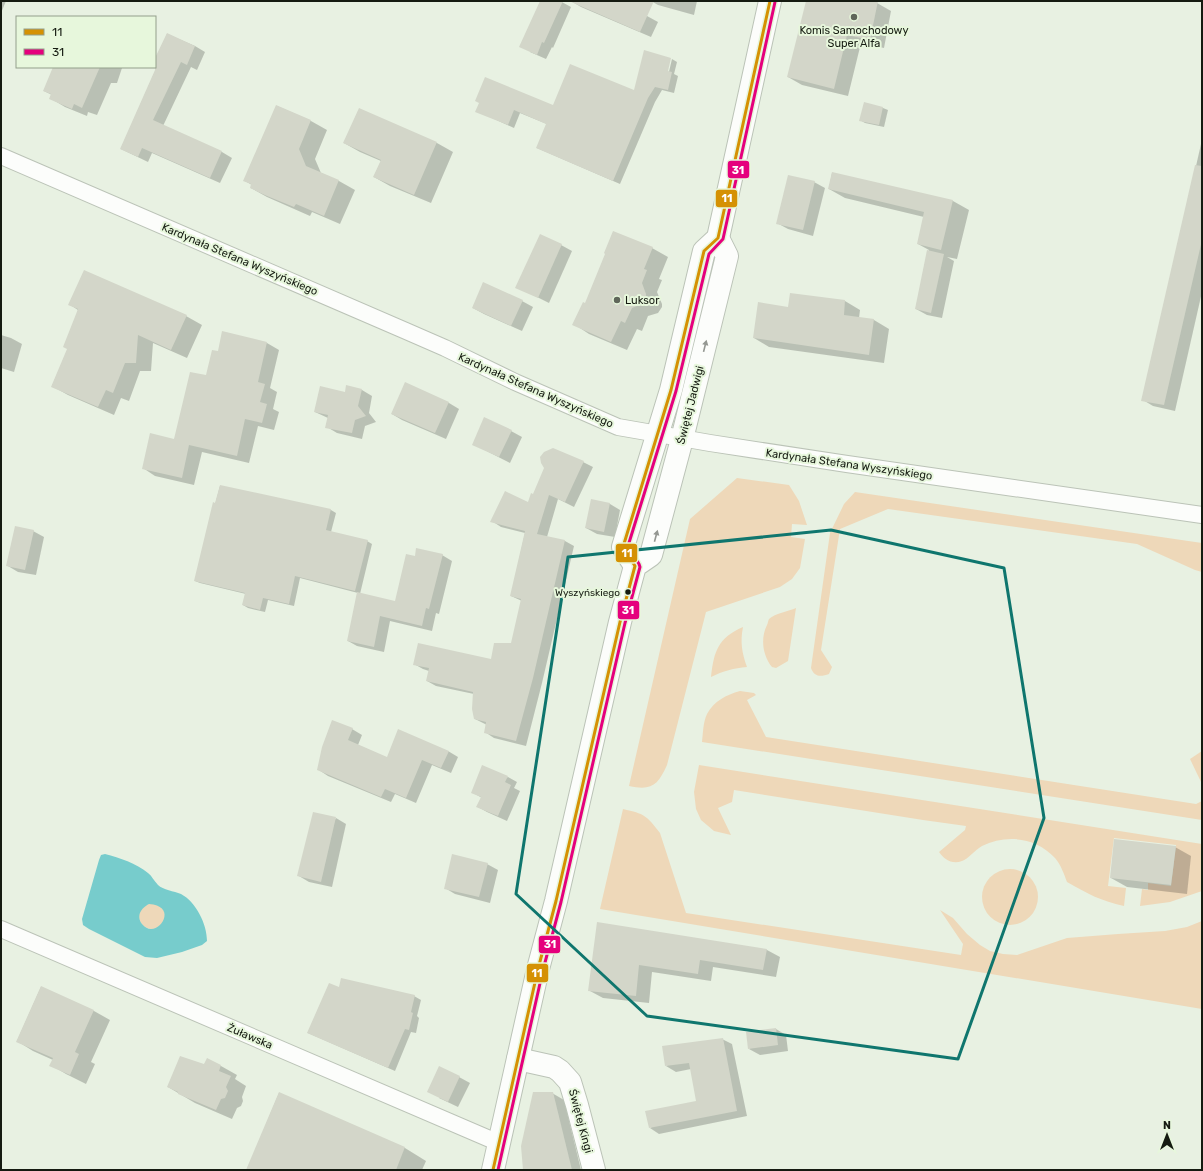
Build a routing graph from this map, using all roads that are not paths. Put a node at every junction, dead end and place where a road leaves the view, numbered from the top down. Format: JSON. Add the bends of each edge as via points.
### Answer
{"nodes":[{"id":1,"x":770,"y":1,"type":"edge"},
{"id":2,"x":1,"y":156,"type":"edge"},
{"id":3,"x":718,"y":238,"type":"junction"},
{"id":4,"x":657,"y":434,"type":"junction"},
{"id":5,"x":682,"y":439,"type":"junction"},
{"id":6,"x":1202,"y":515,"type":"edge"},
{"id":7,"x":635,"y":566,"type":"junction"},
{"id":8,"x":1,"y":929,"type":"edge"},
{"id":9,"x":518,"y":1059,"type":"junction"},
{"id":10,"x":499,"y":1142,"type":"junction"},
{"id":11,"x":493,"y":1170,"type":"edge"},
{"id":12,"x":594,"y":1170,"type":"edge"}],
"edges":[{"from":1,"to":3,"type":"main road"},
{"from":2,"to":4,"type":"street","name":"Kardynała Stefana Wyszyńskiego","via":[[438,345],[618,427]]},
{"from":3,"to":4,"type":"main road","name":"Świętej Jadwigi","via":[[704,251],[671,390]]},
{"from":5,"to":3,"type":"main road","name":"Świętej Jadwigi","one_way":true,"via":[[727,256]]},
{"from":4,"to":5,"type":"street","name":"Kardynała Stefana Wyszyńskiego"},
{"from":4,"to":7,"type":"main road","name":"Świętej Jadwigi","via":[[623,547]]},
{"from":5,"to":6,"type":"street","name":"Kardynała Stefana Wyszyńskiego"},
{"from":7,"to":5,"type":"main road","name":"Świętej Jadwigi","one_way":true,"via":[[651,555]]},
{"from":7,"to":9,"type":"main road"},
{"from":8,"to":10,"type":"street","name":"Żuławska"},
{"from":9,"to":10,"type":"main road"},
{"from":9,"to":12,"type":"main road","name":"Świętej Kingi","via":[[554,1068],[570,1082]]},
{"from":10,"to":11,"type":"main road"}]}
